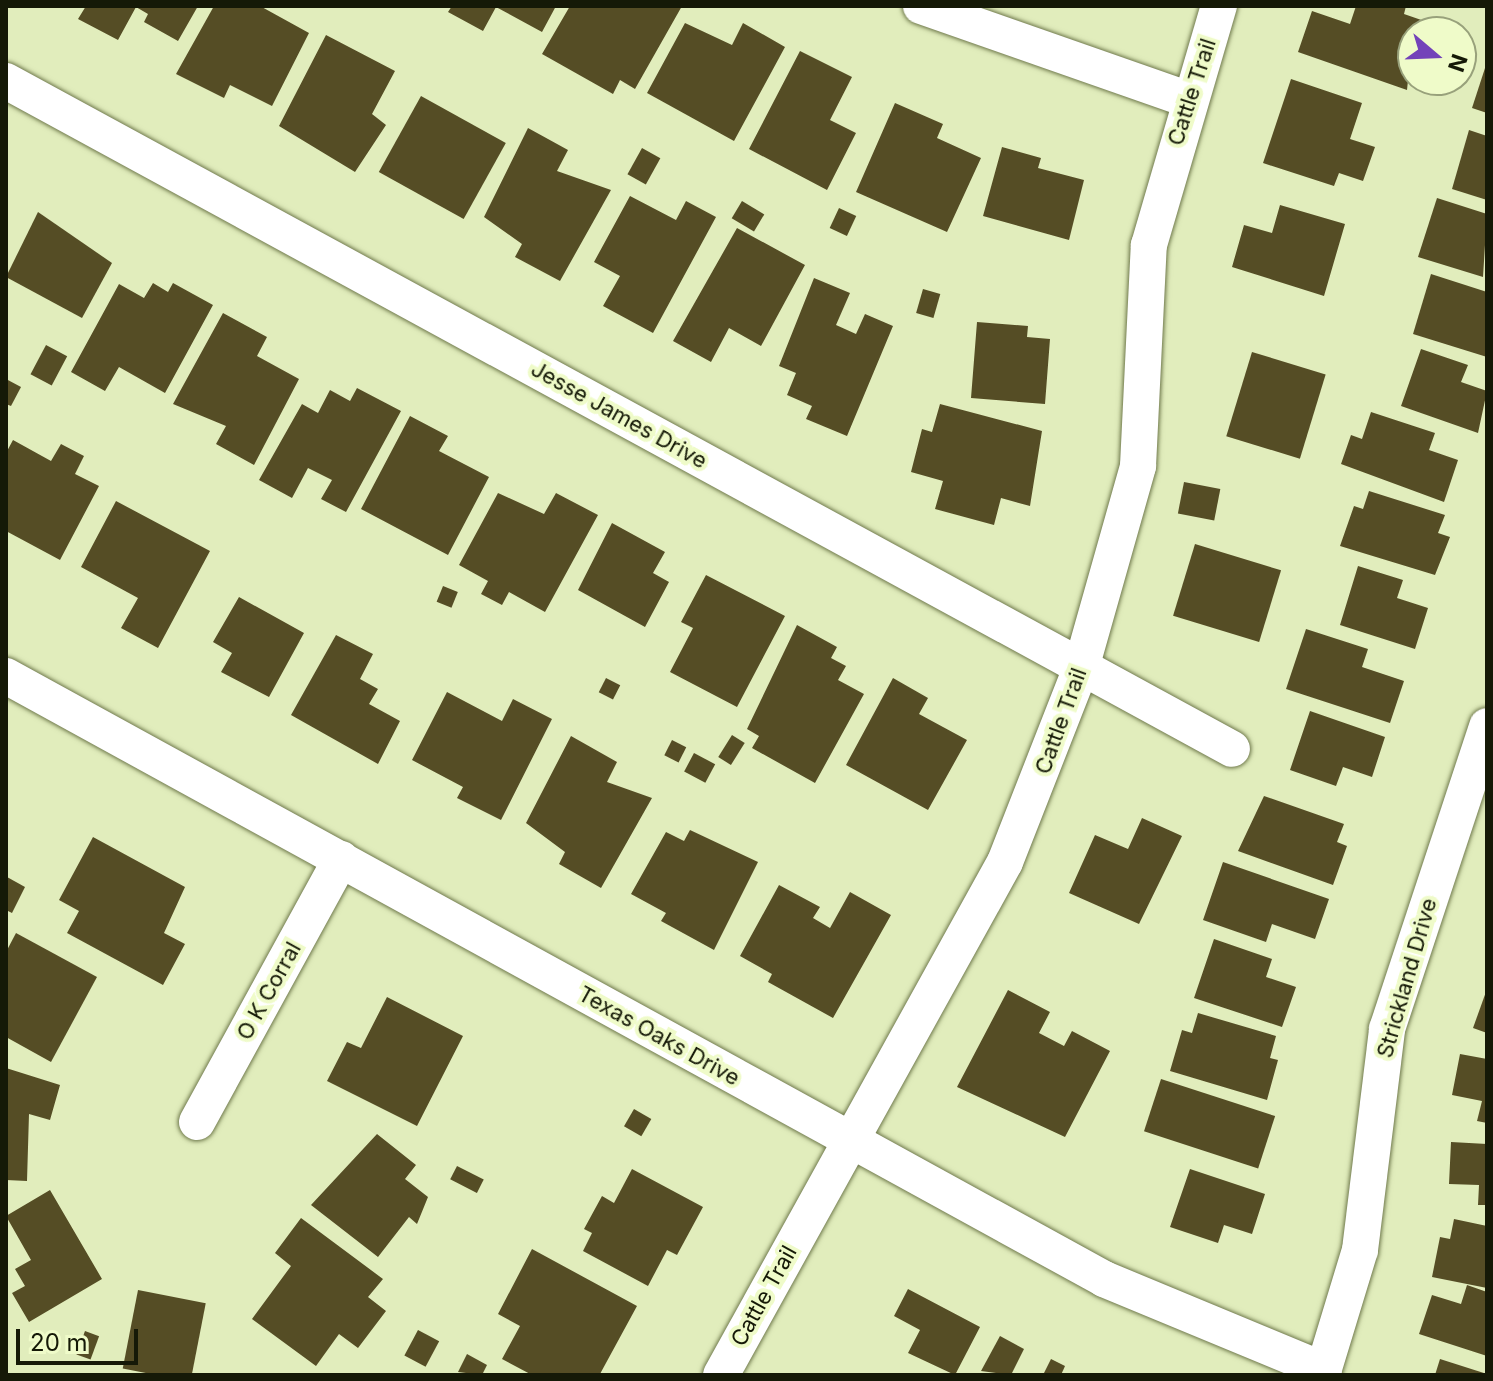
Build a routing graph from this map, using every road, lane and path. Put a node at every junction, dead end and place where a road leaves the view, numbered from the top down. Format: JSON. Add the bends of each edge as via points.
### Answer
{"nodes":[{"id":1,"x":921,"y":6,"type":"edge"},
{"id":2,"x":1219,"y":6,"type":"edge"},
{"id":3,"x":6,"y":81,"type":"edge"},
{"id":4,"x":1189,"y":100,"type":"junction"},
{"id":5,"x":1081,"y":668,"type":"junction"},
{"id":6,"x":6,"y":676,"type":"edge"},
{"id":7,"x":1487,"y":726,"type":"edge"},
{"id":8,"x":1232,"y":749,"type":"dead end"},
{"id":9,"x":341,"y":859,"type":"junction"},
{"id":10,"x":197,"y":1122,"type":"dead end"},
{"id":11,"x":848,"y":1142,"type":"junction"},
{"id":12,"x":1323,"y":1372,"type":"edge"},
{"id":13,"x":721,"y":1375,"type":"edge"}],
"edges":[{"from":1,"to":4,"type":"street"},
{"from":2,"to":4,"type":"street","name":"Cattle Trail"},
{"from":3,"to":5,"type":"street","name":"Jesse James Drive"},
{"from":4,"to":5,"type":"street","name":"Cattle Trail","via":[[1149,245],[1138,466]]},
{"from":5,"to":8,"type":"street","name":"Jesse James Drive"},
{"from":5,"to":11,"type":"street","name":"Cattle Trail","via":[[1005,862]]},
{"from":6,"to":9,"type":"street","name":"Texas Oaks Drive"},
{"from":7,"to":12,"type":"street","name":"Strickland Drive","via":[[1387,1029],[1360,1250]]},
{"from":9,"to":10,"type":"street","name":"O K Corral"},
{"from":9,"to":11,"type":"street","name":"Texas Oaks Drive"},
{"from":11,"to":12,"type":"street","name":"Texas Oaks Drive","via":[[1158,1307]]},
{"from":11,"to":13,"type":"street","name":"Cattle Trail"}]}
